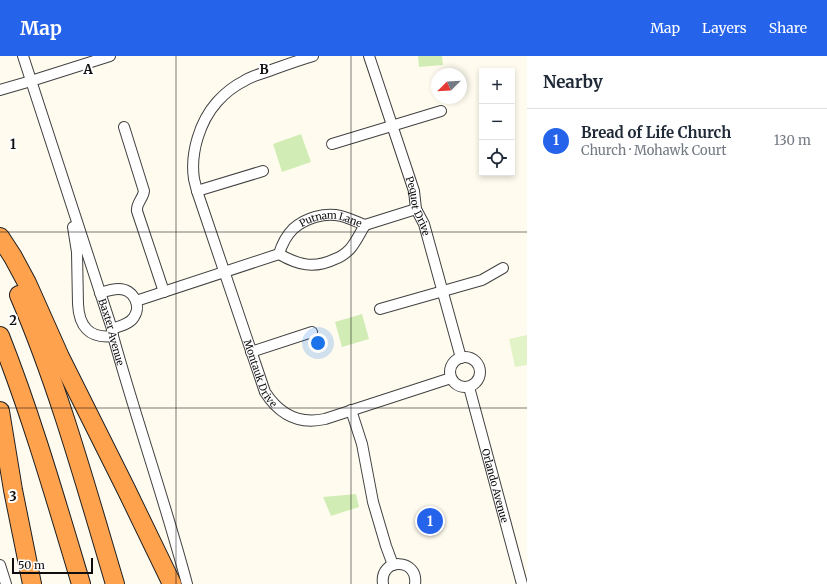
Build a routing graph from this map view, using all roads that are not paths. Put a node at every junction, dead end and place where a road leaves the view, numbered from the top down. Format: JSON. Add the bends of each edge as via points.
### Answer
{"nodes":[{"id":1,"x":23,"y":56,"type":"edge"},
{"id":2,"x":110,"y":56,"type":"edge"},
{"id":3,"x":313,"y":56,"type":"edge"},
{"id":4,"x":369,"y":56,"type":"edge"},
{"id":5,"x":31,"y":81,"type":"junction"},
{"id":6,"x":0,"y":90,"type":"edge"},
{"id":7,"x":441,"y":111,"type":"dead end"},
{"id":8,"x":392,"y":126,"type":"junction"},
{"id":9,"x":124,"y":127,"type":"dead end"},
{"id":10,"x":332,"y":144,"type":"dead end"},
{"id":11,"x":263,"y":171,"type":"dead end"},
{"id":12,"x":198,"y":191,"type":"junction"},
{"id":13,"x":68,"y":196,"type":"junction"},
{"id":14,"x":416,"y":209,"type":"junction"},
{"id":15,"x":364,"y":225,"type":"junction"},
{"id":16,"x":0,"y":237,"type":"edge"},
{"id":17,"x":0,"y":253,"type":"edge"},
{"id":18,"x":279,"y":254,"type":"junction"},
{"id":19,"x":503,"y":268,"type":"dead end"},
{"id":20,"x":224,"y":272,"type":"junction"},
{"id":21,"x":442,"y":291,"type":"junction"},
{"id":22,"x":164,"y":292,"type":"junction"},
{"id":23,"x":100,"y":293,"type":"junction"},
{"id":24,"x":136,"y":301,"type":"junction"},
{"id":25,"x":380,"y":309,"type":"dead end"},
{"id":26,"x":112,"y":332,"type":"junction"},
{"id":27,"x":312,"y":332,"type":"dead end"},
{"id":28,"x":0,"y":336,"type":"edge"},
{"id":29,"x":251,"y":352,"type":"junction"},
{"id":30,"x":461,"y":358,"type":"junction"},
{"id":31,"x":451,"y":378,"type":"junction"},
{"id":32,"x":469,"y":387,"type":"junction"},
{"id":33,"x":351,"y":410,"type":"junction"},
{"id":34,"x":0,"y":411,"type":"edge"},
{"id":35,"x":393,"y":565,"type":"junction"},
{"id":36,"x":0,"y":566,"type":"edge"},
{"id":37,"x":6,"y":584,"type":"edge"},
{"id":38,"x":32,"y":584,"type":"edge"},
{"id":39,"x":81,"y":584,"type":"edge"},
{"id":40,"x":115,"y":584,"type":"edge"},
{"id":41,"x":172,"y":584,"type":"edge"},
{"id":42,"x":187,"y":584,"type":"edge"},
{"id":43,"x":383,"y":584,"type":"edge"},
{"id":44,"x":415,"y":584,"type":"edge"},
{"id":45,"x":522,"y":584,"type":"edge"}],
"edges":[{"from":1,"to":5,"type":"street","name":"Baxter Avenue"},
{"from":2,"to":5,"type":"street"},
{"from":3,"to":12,"type":"street","name":"Montauk Drive","via":[[245,80],[225,94],[213,107],[195,147],[194,178]]},
{"from":4,"to":8,"type":"street","name":"Pequot Drive"},
{"from":5,"to":6,"type":"street"},
{"from":5,"to":13,"type":"street","name":"Baxter Avenue"},
{"from":7,"to":8,"type":"street"},
{"from":8,"to":10,"type":"street"},
{"from":8,"to":14,"type":"street","name":"Pequot Drive","via":[[414,191]]},
{"from":9,"to":22,"type":"street","via":[[144,190],[136,206],[137,211]]},
{"from":11,"to":12,"type":"street"},
{"from":12,"to":20,"type":"street","name":"Montauk Drive"},
{"from":13,"to":23,"type":"street","name":"Baxter Avenue"},
{"from":13,"to":26,"type":"street","via":[[77,252],[80,320],[93,334],[106,337]]},
{"from":14,"to":15,"type":"street"},
{"from":14,"to":21,"type":"street","name":"Pequot Drive","via":[[424,224]]},
{"from":15,"to":18,"type":"street","name":"Putnam Lane","via":[[340,216],[314,218],[294,228],[282,244]]},
{"from":15,"to":18,"type":"street","name":"Putnam Lane","via":[[350,249],[330,262],[306,265]]},
{"from":16,"to":41,"type":"highway","via":[[26,283]]},
{"from":17,"to":40,"type":"highway","via":[[52,379]]},
{"from":18,"to":20,"type":"street"},
{"from":19,"to":21,"type":"street","via":[[482,280]]},
{"from":20,"to":22,"type":"street"},
{"from":20,"to":29,"type":"street","name":"Montauk Drive"},
{"from":21,"to":25,"type":"street"},
{"from":21,"to":30,"type":"street","name":"Pequot Drive"},
{"from":22,"to":24,"type":"street"},
{"from":23,"to":24,"type":"street","via":[[124,289],[132,294]]},
{"from":23,"to":26,"type":"street","name":"Baxter Avenue"},
{"from":24,"to":26,"type":"street","via":[[134,317]]},
{"from":26,"to":42,"type":"street","name":"Baxter Avenue"},
{"from":27,"to":29,"type":"street"},
{"from":28,"to":39,"type":"highway","via":[[36,434]]},
{"from":29,"to":33,"type":"street","name":"Montauk Drive","via":[[265,392],[271,402],[284,413],[299,420],[316,421]]},
{"from":30,"to":31,"type":"street","via":[[451,366]]},
{"from":30,"to":32,"type":"street","via":[[474,360],[480,372],[475,384]]},
{"from":31,"to":32,"type":"street","via":[[455,384]]},
{"from":31,"to":33,"type":"street","name":"Montauk Drive"},
{"from":32,"to":45,"type":"street","name":"Orlando Avenue"},
{"from":33,"to":35,"type":"street","via":[[362,444],[373,502]]},
{"from":34,"to":38,"type":"highway"},
{"from":35,"to":43,"type":"street","via":[[385,572]]},
{"from":35,"to":44,"type":"street","via":[[408,566],[414,575]]},
{"from":36,"to":37,"type":"street"}]}
